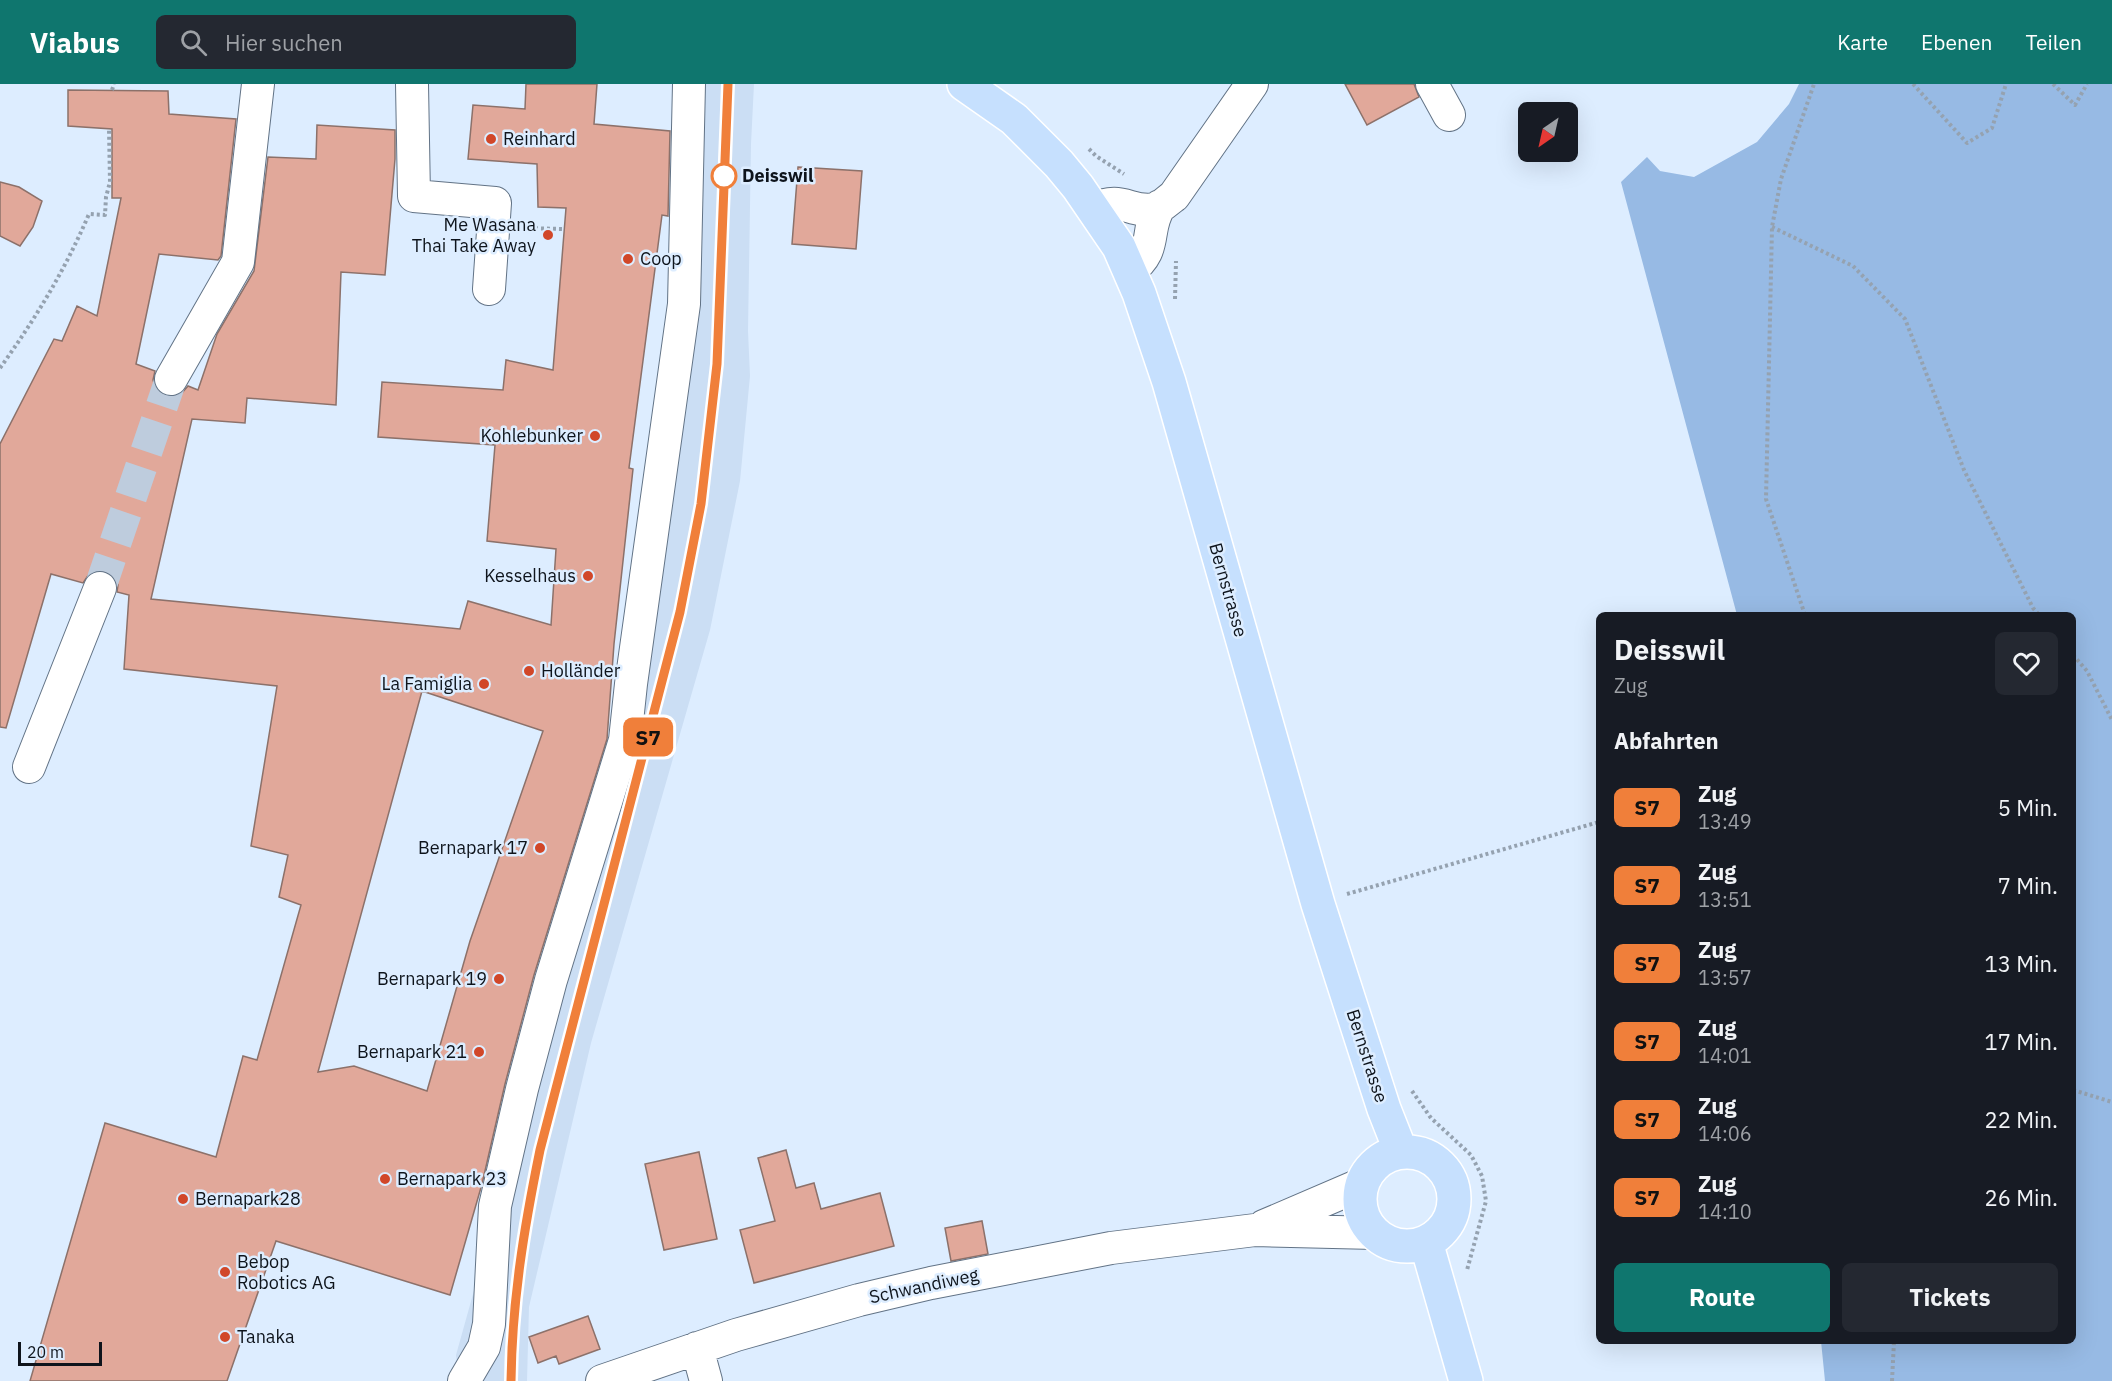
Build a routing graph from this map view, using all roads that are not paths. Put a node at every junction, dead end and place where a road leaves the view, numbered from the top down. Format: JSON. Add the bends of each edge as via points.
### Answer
{"nodes":[{"id":1,"x":258,"y":84,"type":"edge"},
{"id":2,"x":412,"y":84,"type":"edge"},
{"id":3,"x":689,"y":84,"type":"edge"},
{"id":4,"x":1252,"y":84,"type":"edge"},
{"id":5,"x":1432,"y":84,"type":"edge"},
{"id":6,"x":979,"y":88,"type":"edge"},
{"id":7,"x":1449,"y":115,"type":"dead end"},
{"id":8,"x":1160,"y":207,"type":"junction"},
{"id":9,"x":1094,"y":209,"type":"junction"},
{"id":10,"x":1129,"y":272,"type":"junction"},
{"id":11,"x":489,"y":289,"type":"dead end"},
{"id":12,"x":171,"y":379,"type":"tunnel mouth"},
{"id":13,"x":100,"y":588,"type":"tunnel mouth"},
{"id":14,"x":29,"y":767,"type":"dead end"},
{"id":15,"x":1401,"y":1152,"type":"junction"},
{"id":16,"x":1362,"y":1184,"type":"junction"},
{"id":17,"x":1255,"y":1230,"type":"junction"},
{"id":18,"x":1375,"y":1233,"type":"junction"},
{"id":19,"x":1426,"y":1242,"type":"junction"},
{"id":20,"x":698,"y":1348,"type":"junction"},
{"id":21,"x":464,"y":1381,"type":"edge"},
{"id":22,"x":602,"y":1381,"type":"edge"},
{"id":23,"x":706,"y":1381,"type":"edge"},
{"id":24,"x":1466,"y":1381,"type":"edge"}],
"edges":[{"from":1,"to":12,"type":"street","via":[[238,262]]},
{"from":2,"to":11,"type":"street","via":[[414,196],[495,203]]},
{"from":3,"to":21,"type":"street","via":[[684,304],[625,740],[551,980],[522,1089],[495,1206],[489,1323],[484,1347]]},
{"from":4,"to":8,"type":"street","via":[[1183,185]]},
{"from":5,"to":7,"type":"street"},
{"from":6,"to":9,"type":"main road","name":"Bernstrasse","via":[[1059,164]]},
{"from":8,"to":9,"type":"street","via":[[1140,209],[1112,203]]},
{"from":8,"to":10,"type":"street","via":[[1144,259]]},
{"from":9,"to":10,"type":"main road","name":"Bernstrasse","via":[[1119,247]]},
{"from":10,"to":15,"type":"main road","name":"Bernstrasse","via":[[1168,381],[1318,904]]},
{"from":13,"to":14,"type":"street"},
{"from":15,"to":16,"type":"main road","via":[[1378,1162]]},
{"from":15,"to":19,"type":"main road","via":[[1414,1152],[1438,1163],[1452,1185],[1453,1212],[1438,1235]]},
{"from":16,"to":17,"type":"street","name":"Schwandiweg"},
{"from":16,"to":18,"type":"main road","via":[[1361,1210]]},
{"from":17,"to":18,"type":"street","name":"Schwandiweg"},
{"from":17,"to":20,"type":"street","name":"Schwandiweg","via":[[1111,1248],[931,1283]]},
{"from":18,"to":19,"type":"main road","via":[[1398,1245]]},
{"from":19,"to":24,"type":"main road"},
{"from":20,"to":22,"type":"street","name":"Schwandiweg"},
{"from":20,"to":23,"type":"street"}]}
